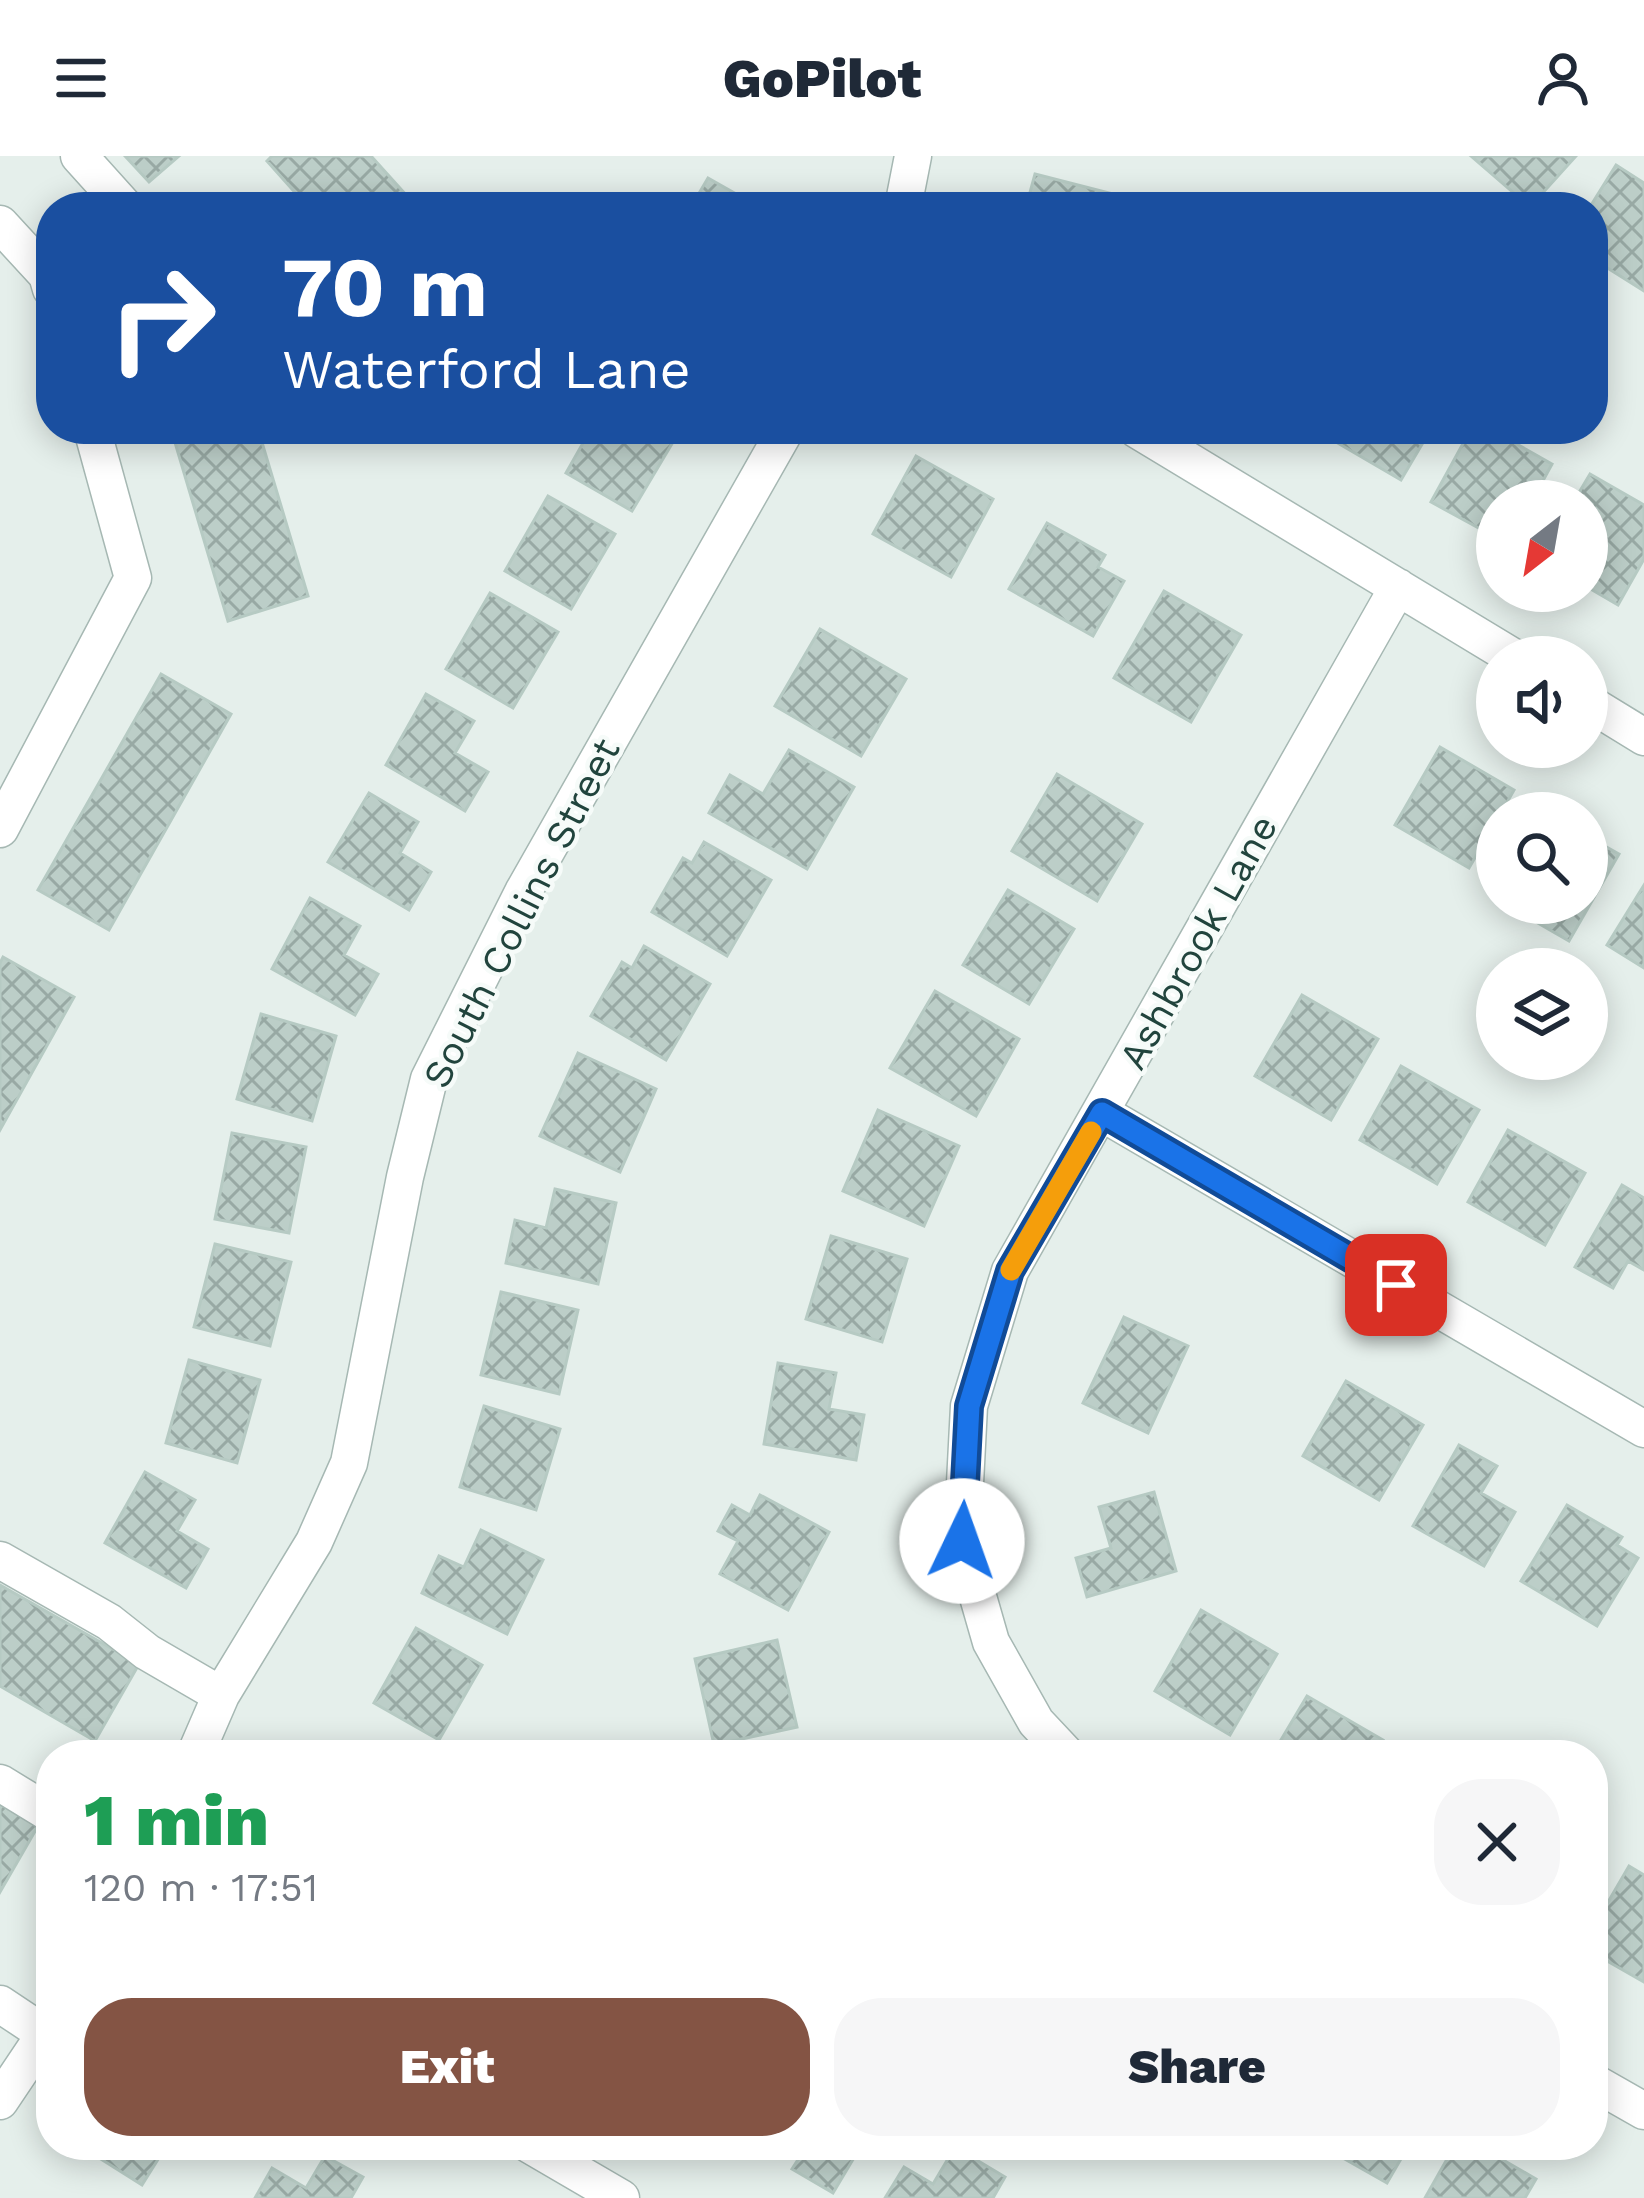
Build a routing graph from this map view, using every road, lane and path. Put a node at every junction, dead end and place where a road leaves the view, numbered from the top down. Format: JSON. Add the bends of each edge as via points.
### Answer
{"nodes":[{"id":1,"x":79,"y":156,"type":"edge"},
{"id":2,"x":913,"y":156,"type":"edge"},
{"id":3,"x":111,"y":192,"type":"edge"},
{"id":4,"x":906,"y":192,"type":"edge"},
{"id":5,"x":0,"y":224,"type":"edge"},
{"id":6,"x":36,"y":262,"type":"edge"},
{"id":7,"x":96,"y":444,"type":"edge"},
{"id":8,"x":778,"y":444,"type":"edge"},
{"id":9,"x":1161,"y":444,"type":"edge"},
{"id":10,"x":1398,"y":587,"type":"junction"},
{"id":11,"x":1478,"y":636,"type":"edge"},
{"id":12,"x":1608,"y":715,"type":"edge"},
{"id":13,"x":1644,"y":737,"type":"edge"},
{"id":14,"x":0,"y":829,"type":"edge"},
{"id":15,"x":1102,"y":1113,"type":"junction"},
{"id":16,"x":1644,"y":1429,"type":"edge"},
{"id":17,"x":0,"y":1560,"type":"edge"},
{"id":18,"x":221,"y":1695,"type":"junction"},
{"id":19,"x":202,"y":1740,"type":"edge"},
{"id":20,"x":1053,"y":1740,"type":"edge"},
{"id":21,"x":0,"y":1783,"type":"edge"},
{"id":22,"x":36,"y":1805,"type":"edge"},
{"id":23,"x":0,"y":2004,"type":"edge"},
{"id":24,"x":36,"y":2024,"type":"edge"},
{"id":25,"x":36,"y":2048,"type":"edge"},
{"id":26,"x":1608,"y":2091,"type":"edge"},
{"id":27,"x":0,"y":2102,"type":"edge"},
{"id":28,"x":1644,"y":2111,"type":"edge"},
{"id":29,"x":556,"y":2160,"type":"edge"},
{"id":30,"x":621,"y":2198,"type":"edge"}],
"edges":[{"from":1,"to":3,"type":"street"},
{"from":2,"to":4,"type":"street"},
{"from":5,"to":6,"type":"street"},
{"from":7,"to":14,"type":"street","via":[[133,578]]},
{"from":8,"to":18,"type":"street","name":"South Collins Street","via":[[523,892],[429,1079],[349,1463],[314,1542]]},
{"from":9,"to":10,"type":"street"},
{"from":10,"to":11,"type":"street"},
{"from":10,"to":15,"type":"street","name":"Ashbrook Lane"},
{"from":12,"to":13,"type":"street"},
{"from":15,"to":16,"type":"street"},
{"from":15,"to":20,"type":"street","name":"Ashbrook Lane","via":[[1010,1271],[969,1406],[962,1541],[991,1642]]},
{"from":17,"to":18,"type":"street"},
{"from":18,"to":19,"type":"street","name":"South Collins Street"},
{"from":21,"to":22,"type":"street"},
{"from":23,"to":24,"type":"street"},
{"from":25,"to":27,"type":"street"},
{"from":26,"to":28,"type":"street"},
{"from":29,"to":30,"type":"street"}]}
